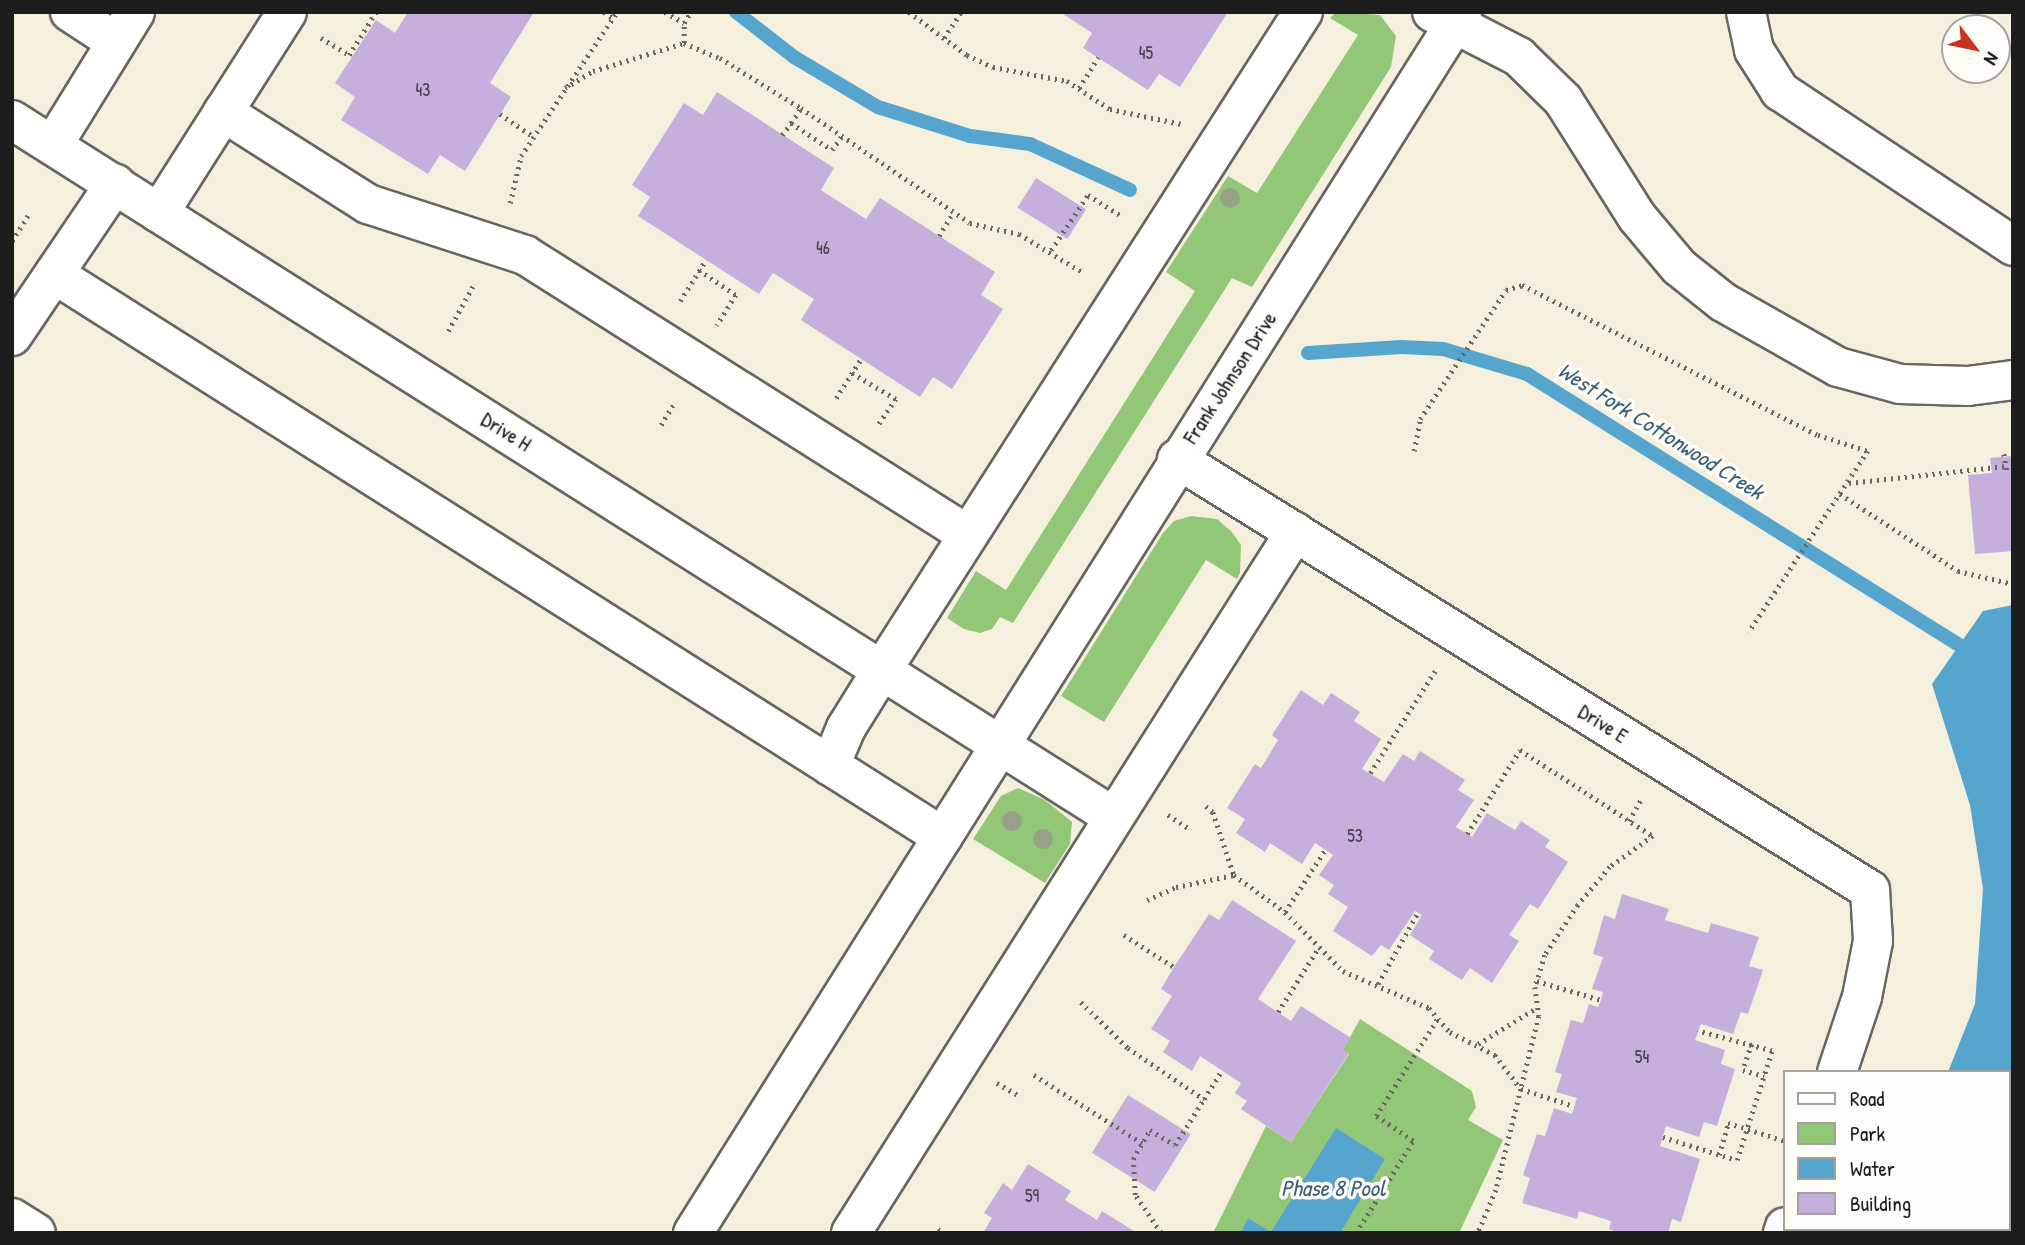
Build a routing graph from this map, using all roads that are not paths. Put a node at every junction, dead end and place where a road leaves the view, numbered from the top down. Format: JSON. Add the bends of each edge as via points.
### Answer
{"nodes":[{"id":1,"x":70,"y":12,"type":"edge"},
{"id":2,"x":287,"y":12,"type":"edge"},
{"id":3,"x":1303,"y":12,"type":"edge"},
{"id":4,"x":1746,"y":12,"type":"edge"},
{"id":5,"x":1449,"y":16,"type":"edge"},
{"id":6,"x":125,"y":27,"type":"edge"},
{"id":7,"x":223,"y":112,"type":"junction"},
{"id":8,"x":12,"y":120,"type":"edge"},
{"id":9,"x":53,"y":145,"type":"junction"},
{"id":10,"x":115,"y":184,"type":"junction"},
{"id":11,"x":159,"y":213,"type":"junction"},
{"id":12,"x":2013,"y":246,"type":"edge"},
{"id":13,"x":54,"y":274,"type":"junction"},
{"id":14,"x":12,"y":336,"type":"edge"},
{"id":15,"x":2013,"y":380,"type":"edge"},
{"id":16,"x":1177,"y":459,"type":"junction"},
{"id":17,"x":1295,"y":532,"type":"junction"},
{"id":18,"x":968,"y":535,"type":"junction"},
{"id":19,"x":882,"y":670,"type":"junction"},
{"id":20,"x":1000,"y":744,"type":"junction"},
{"id":21,"x":831,"y":766,"type":"junction"},
{"id":22,"x":1112,"y":816,"type":"junction"},
{"id":23,"x":943,"y":837,"type":"junction"},
{"id":24,"x":1838,"y":1070,"type":"edge"},
{"id":25,"x":12,"y":1218,"type":"edge"},
{"id":26,"x":36,"y":1233,"type":"edge"},
{"id":27,"x":693,"y":1233,"type":"edge"},
{"id":28,"x":851,"y":1233,"type":"edge"}],
"edges":[{"from":1,"to":6,"type":"street"},
{"from":2,"to":7,"type":"street"},
{"from":3,"to":18,"type":"street"},
{"from":4,"to":12,"type":"street","via":[[1754,50],[1780,91]]},
{"from":5,"to":15,"type":"street","via":[[1519,57],[1563,100],[1637,217],[1679,267],[1723,302],[1838,367],[1900,384],[1968,386]]},
{"from":5,"to":16,"type":"street","name":"Frank Johnson Drive"},
{"from":6,"to":9,"type":"street"},
{"from":7,"to":11,"type":"street"},
{"from":7,"to":18,"type":"street","via":[[368,204],[525,255]]},
{"from":8,"to":9,"type":"street","name":"Drive H"},
{"from":9,"to":10,"type":"street","name":"Drive H"},
{"from":10,"to":11,"type":"street","name":"Drive H"},
{"from":10,"to":13,"type":"street"},
{"from":11,"to":19,"type":"street","name":"Drive H"},
{"from":13,"to":14,"type":"street"},
{"from":13,"to":21,"type":"street"},
{"from":16,"to":17,"type":"street","name":"Drive E"},
{"from":16,"to":20,"type":"street","name":"Frank Johnson Drive"},
{"from":17,"to":22,"type":"street"},
{"from":17,"to":24,"type":"street","name":"Drive E","via":[[1870,890],[1872,941],[1862,997]]},
{"from":18,"to":19,"type":"street"},
{"from":19,"to":20,"type":"street","name":"Drive H"},
{"from":19,"to":21,"type":"street","via":[[846,729]]},
{"from":20,"to":22,"type":"street","name":"Drive H"},
{"from":20,"to":23,"type":"street","name":"Frank Johnson Drive"},
{"from":21,"to":23,"type":"street"},
{"from":22,"to":28,"type":"street"},
{"from":23,"to":27,"type":"street","name":"Frank Johnson Drive"},
{"from":25,"to":26,"type":"street"}]}
